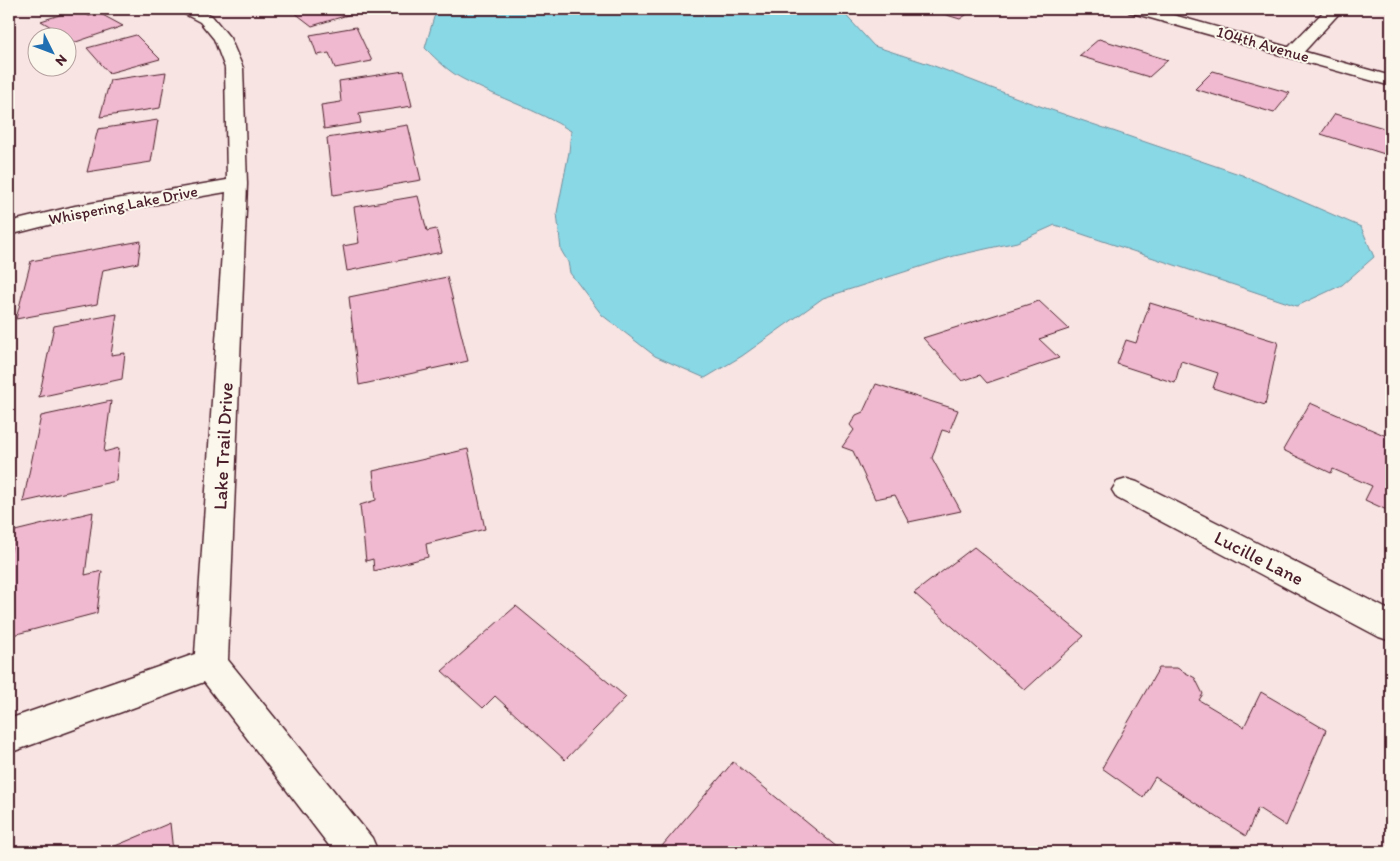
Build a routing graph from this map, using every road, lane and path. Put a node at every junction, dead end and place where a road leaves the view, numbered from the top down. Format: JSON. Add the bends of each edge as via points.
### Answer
{"nodes":[{"id":1,"x":187,"y":9,"type":"edge"},
{"id":2,"x":1135,"y":9,"type":"edge"},
{"id":3,"x":1335,"y":9,"type":"edge"},
{"id":4,"x":1294,"y":52,"type":"junction"},
{"id":5,"x":1391,"y":80,"type":"edge"},
{"id":6,"x":237,"y":184,"type":"junction"},
{"id":7,"x":9,"y":229,"type":"edge"},
{"id":8,"x":1127,"y":490,"type":"dead end"},
{"id":9,"x":1391,"y":627,"type":"edge"},
{"id":10,"x":211,"y":664,"type":"junction"},
{"id":11,"x":9,"y":736,"type":"edge"},
{"id":12,"x":358,"y":852,"type":"edge"}],
"edges":[{"from":1,"to":6,"type":"street","name":"Lake Trail Drive","via":[[206,19],[222,38],[234,68]]},
{"from":2,"to":4,"type":"street","name":"104th Avenue"},
{"from":3,"to":4,"type":"street"},
{"from":4,"to":5,"type":"street","name":"104th Avenue"},
{"from":6,"to":7,"type":"street","name":"Whispering Lake Drive","via":[[75,212]]},
{"from":6,"to":10,"type":"street","name":"Lake Trail Drive"},
{"from":8,"to":9,"type":"street","name":"Lucille Lane"},
{"from":10,"to":11,"type":"street"},
{"from":10,"to":12,"type":"street"}]}
